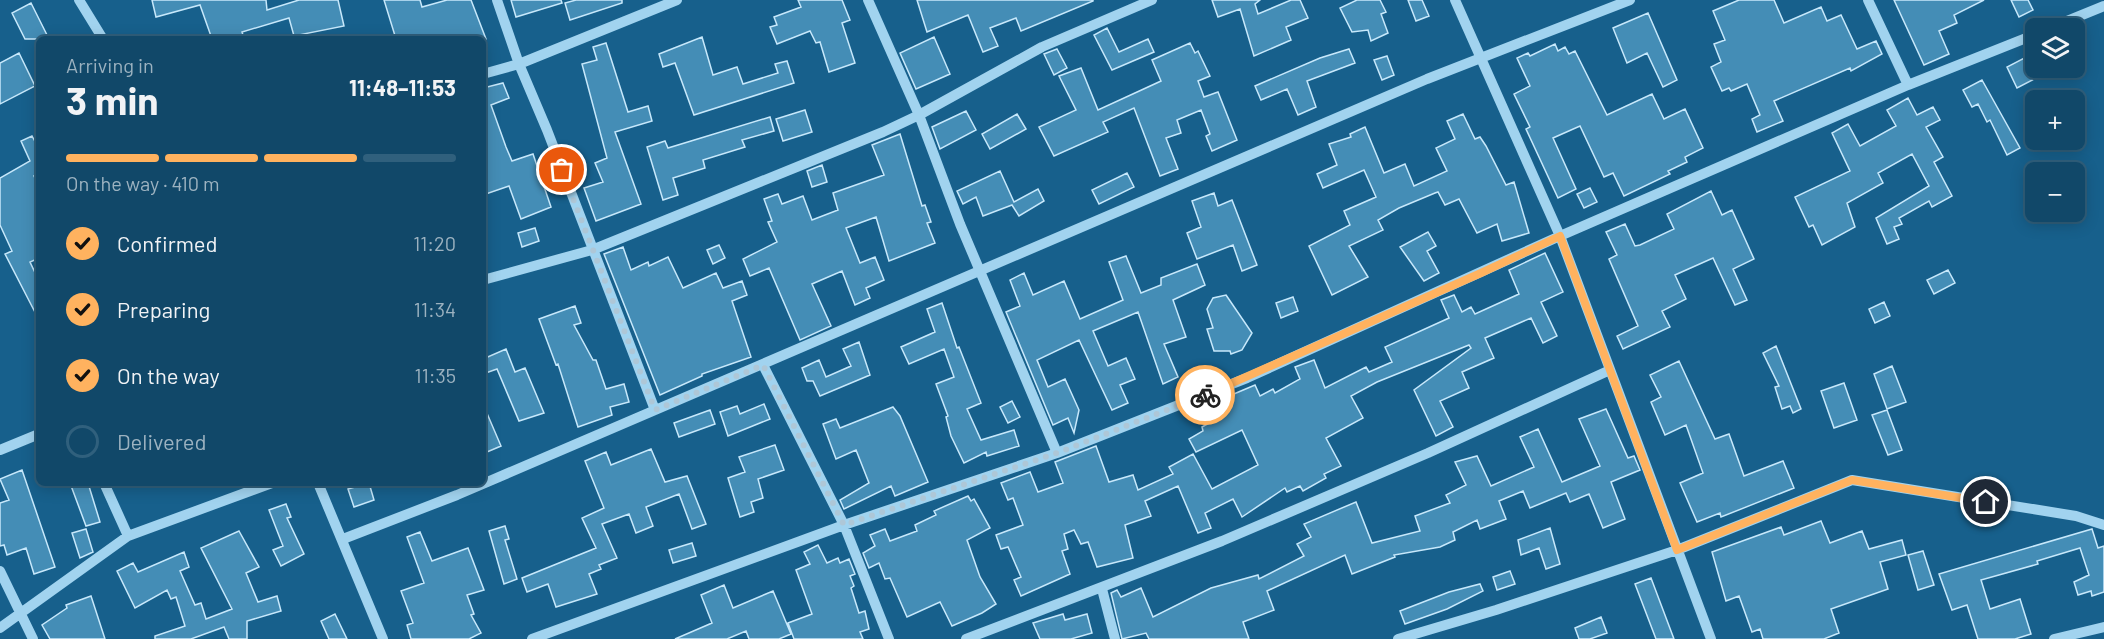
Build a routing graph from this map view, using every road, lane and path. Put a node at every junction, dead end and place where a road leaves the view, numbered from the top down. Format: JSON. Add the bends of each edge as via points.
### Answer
{"nodes":[{"id":1,"x":79,"y":0,"type":"edge"},
{"id":2,"x":497,"y":0,"type":"edge"},
{"id":3,"x":677,"y":0,"type":"edge"},
{"id":4,"x":868,"y":0,"type":"edge"},
{"id":5,"x":1152,"y":0,"type":"edge"},
{"id":6,"x":1455,"y":0,"type":"edge"},
{"id":7,"x":1630,"y":0,"type":"edge"},
{"id":8,"x":1868,"y":0,"type":"edge"},
{"id":9,"x":2104,"y":6,"type":"edge"},
{"id":10,"x":2075,"y":18,"type":"edge"},
{"id":11,"x":101,"y":36,"type":"edge"},
{"id":12,"x":2025,"y":38,"type":"edge"},
{"id":13,"x":1481,"y":58,"type":"junction"},
{"id":14,"x":519,"y":64,"type":"junction"},
{"id":15,"x":486,"y":73,"type":"edge"},
{"id":16,"x":1908,"y":85,"type":"junction"},
{"id":17,"x":920,"y":115,"type":"junction"},
{"id":18,"x":1560,"y":236,"type":"junction"},
{"id":19,"x":592,"y":250,"type":"junction"},
{"id":20,"x":979,"y":272,"type":"junction"},
{"id":21,"x":486,"y":279,"type":"edge"},
{"id":22,"x":763,"y":365,"type":"junction"},
{"id":23,"x":1610,"y":370,"type":"junction"},
{"id":24,"x":655,"y":410,"type":"junction"},
{"id":25,"x":36,"y":435,"type":"edge"},
{"id":26,"x":0,"y":450,"type":"edge"},
{"id":27,"x":1057,"y":453,"type":"junction"},
{"id":28,"x":486,"y":483,"type":"edge"},
{"id":29,"x":105,"y":486,"type":"edge"},
{"id":30,"x":264,"y":486,"type":"edge"},
{"id":31,"x":319,"y":486,"type":"edge"},
{"id":32,"x":478,"y":486,"type":"edge"},
{"id":33,"x":844,"y":525,"type":"junction"},
{"id":34,"x":2104,"y":525,"type":"edge"},
{"id":35,"x":128,"y":536,"type":"junction"},
{"id":36,"x":343,"y":539,"type":"junction"},
{"id":37,"x":1677,"y":550,"type":"junction"},
{"id":38,"x":0,"y":571,"type":"edge"},
{"id":39,"x":1102,"y":589,"type":"junction"},
{"id":40,"x":21,"y":615,"type":"junction"},
{"id":41,"x":2104,"y":627,"type":"edge"},
{"id":42,"x":0,"y":628,"type":"edge"},
{"id":43,"x":33,"y":639,"type":"edge"},
{"id":44,"x":383,"y":639,"type":"edge"},
{"id":45,"x":532,"y":639,"type":"edge"},
{"id":46,"x":889,"y":639,"type":"edge"},
{"id":47,"x":966,"y":639,"type":"edge"},
{"id":48,"x":1115,"y":639,"type":"edge"},
{"id":49,"x":1398,"y":639,"type":"edge"},
{"id":50,"x":1711,"y":639,"type":"edge"},
{"id":51,"x":2054,"y":639,"type":"edge"}],
"edges":[{"from":1,"to":11,"type":"street"},
{"from":2,"to":14,"type":"street"},
{"from":3,"to":14,"type":"street"},
{"from":4,"to":17,"type":"street"},
{"from":5,"to":17,"type":"street","via":[[1042,47]]},
{"from":6,"to":13,"type":"street"},
{"from":7,"to":13,"type":"street"},
{"from":8,"to":16,"type":"street"},
{"from":9,"to":10,"type":"street"},
{"from":12,"to":16,"type":"street"},
{"from":13,"to":18,"type":"street"},
{"from":13,"to":20,"type":"street"},
{"from":14,"to":15,"type":"street"},
{"from":14,"to":19,"type":"street"},
{"from":16,"to":18,"type":"street"},
{"from":17,"to":19,"type":"street"},
{"from":17,"to":20,"type":"street"},
{"from":18,"to":23,"type":"street"},
{"from":18,"to":27,"type":"street","via":[[1247,378]]},
{"from":19,"to":21,"type":"street"},
{"from":19,"to":24,"type":"street"},
{"from":20,"to":22,"type":"street"},
{"from":20,"to":27,"type":"street"},
{"from":22,"to":24,"type":"street"},
{"from":22,"to":33,"type":"street"},
{"from":23,"to":37,"type":"street"},
{"from":23,"to":39,"type":"street","via":[[1417,458]]},
{"from":24,"to":28,"type":"street"},
{"from":25,"to":26,"type":"street"},
{"from":27,"to":33,"type":"street"},
{"from":29,"to":35,"type":"street"},
{"from":30,"to":35,"type":"street"},
{"from":31,"to":36,"type":"street"},
{"from":32,"to":36,"type":"street"},
{"from":33,"to":45,"type":"street"},
{"from":33,"to":46,"type":"street"},
{"from":34,"to":37,"type":"street","via":[[2076,516],[1852,480]]},
{"from":35,"to":40,"type":"street"},
{"from":36,"to":44,"type":"street"},
{"from":37,"to":49,"type":"street"},
{"from":37,"to":50,"type":"street"},
{"from":38,"to":40,"type":"street"},
{"from":39,"to":47,"type":"street"},
{"from":39,"to":48,"type":"street"},
{"from":40,"to":42,"type":"street"},
{"from":40,"to":43,"type":"street"},
{"from":41,"to":51,"type":"street"}]}
